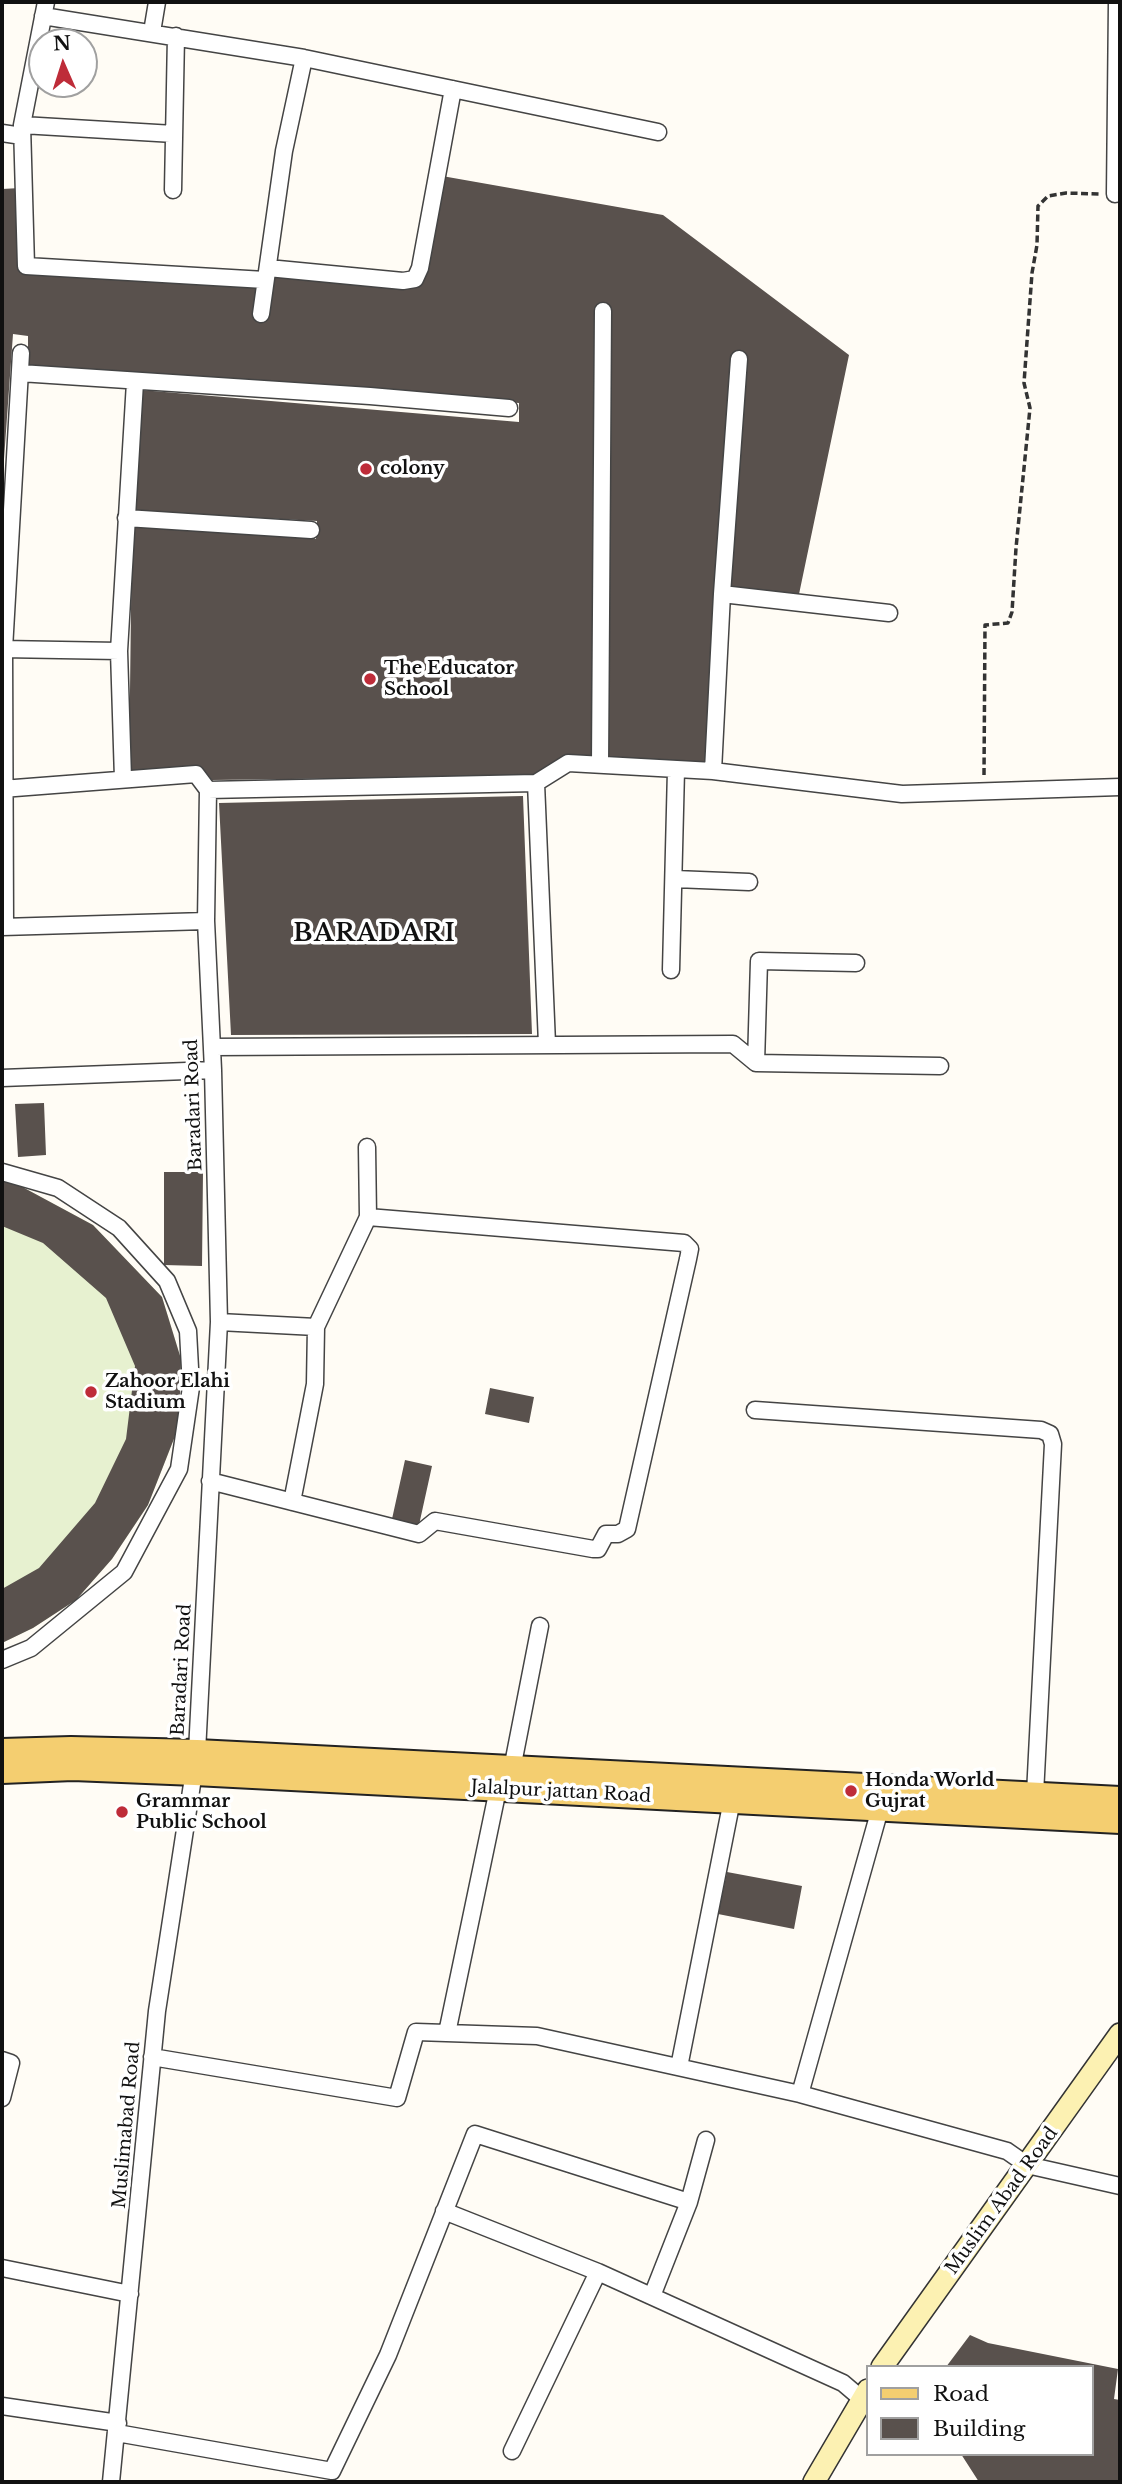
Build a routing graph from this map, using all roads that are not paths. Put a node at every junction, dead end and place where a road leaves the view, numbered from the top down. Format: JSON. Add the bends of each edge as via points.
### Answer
{"nodes":[{"id":1,"x":157,"y":2,"type":"edge"},
{"id":2,"x":1117,"y":2,"type":"edge"},
{"id":3,"x":45,"y":9,"type":"edge"},
{"id":4,"x":152,"y":32,"type":"junction"},
{"id":5,"x":176,"y":36,"type":"junction"},
{"id":6,"x":304,"y":58,"type":"junction"},
{"id":7,"x":453,"y":89,"type":"junction"},
{"id":8,"x":22,"y":131,"type":"junction"},
{"id":9,"x":658,"y":132,"type":"dead end"},
{"id":10,"x":2,"y":133,"type":"edge"},
{"id":11,"x":174,"y":134,"type":"junction"},
{"id":12,"x":173,"y":190,"type":"dead end"},
{"id":13,"x":1115,"y":194,"type":"road end"},
{"id":14,"x":267,"y":274,"type":"junction"},
{"id":15,"x":603,"y":312,"type":"dead end"},
{"id":16,"x":261,"y":314,"type":"dead end"},
{"id":17,"x":21,"y":353,"type":"dead end"},
{"id":18,"x":739,"y":359,"type":"dead end"},
{"id":19,"x":20,"y":373,"type":"junction"},
{"id":20,"x":135,"y":382,"type":"junction"},
{"id":21,"x":509,"y":408,"type":"dead end"},
{"id":22,"x":126,"y":518,"type":"junction"},
{"id":23,"x":311,"y":530,"type":"dead end"},
{"id":24,"x":722,"y":594,"type":"junction"},
{"id":25,"x":888,"y":613,"type":"dead end"},
{"id":26,"x":3,"y":649,"type":"edge"},
{"id":27,"x":119,"y":651,"type":"junction"},
{"id":28,"x":600,"y":764,"type":"junction"},
{"id":29,"x":676,"y":770,"type":"junction"},
{"id":30,"x":713,"y":771,"type":"junction"},
{"id":31,"x":123,"y":779,"type":"junction"},
{"id":32,"x":536,"y":783,"type":"junction"},
{"id":33,"x":1120,"y":787,"type":"edge"},
{"id":34,"x":3,"y":789,"type":"edge"},
{"id":35,"x":208,"y":790,"type":"junction"},
{"id":36,"x":675,"y":879,"type":"junction"},
{"id":37,"x":749,"y":882,"type":"dead end"},
{"id":38,"x":206,"y":921,"type":"junction"},
{"id":39,"x":3,"y":927,"type":"edge"},
{"id":40,"x":856,"y":963,"type":"dead end"},
{"id":41,"x":671,"y":970,"type":"dead end"},
{"id":42,"x":547,"y":1044,"type":"junction"},
{"id":43,"x":212,"y":1047,"type":"junction"},
{"id":44,"x":756,"y":1063,"type":"junction"},
{"id":45,"x":940,"y":1066,"type":"dead end"},
{"id":46,"x":213,"y":1070,"type":"junction"},
{"id":47,"x":2,"y":1078,"type":"edge"},
{"id":48,"x":367,"y":1147,"type":"dead end"},
{"id":49,"x":2,"y":1172,"type":"edge"},
{"id":50,"x":368,"y":1217,"type":"junction"},
{"id":51,"x":219,"y":1322,"type":"junction"},
{"id":52,"x":316,"y":1327,"type":"junction"},
{"id":53,"x":755,"y":1410,"type":"dead end"},
{"id":54,"x":210,"y":1481,"type":"junction"},
{"id":55,"x":292,"y":1502,"type":"junction"},
{"id":56,"x":540,"y":1626,"type":"dead end"},
{"id":57,"x":2,"y":1660,"type":"edge"},
{"id":58,"x":2,"y":1751,"type":"edge"},
{"id":59,"x":196,"y":1763,"type":"junction"},
{"id":60,"x":2,"y":1770,"type":"edge"},
{"id":61,"x":505,"y":1779,"type":"junction"},
{"id":62,"x":627,"y":1785,"type":"junction"},
{"id":63,"x":1035,"y":1794,"type":"junction"},
{"id":64,"x":1120,"y":1799,"type":"edge"},
{"id":65,"x":732,"y":1800,"type":"junction"},
{"id":66,"x":880,"y":1809,"type":"junction"},
{"id":67,"x":1120,"y":1821,"type":"edge"},
{"id":68,"x":447,"y":2033,"type":"junction"},
{"id":69,"x":1120,"y":2034,"type":"edge"},
{"id":70,"x":152,"y":2057,"type":"junction"},
{"id":71,"x":2,"y":2060,"type":"edge"},
{"id":72,"x":679,"y":2067,"type":"junction"},
{"id":73,"x":800,"y":2094,"type":"junction"},
{"id":74,"x":2,"y":2098,"type":"edge"},
{"id":75,"x":706,"y":2140,"type":"dead end"},
{"id":76,"x":1027,"y":2165,"type":"junction"},
{"id":77,"x":1120,"y":2186,"type":"edge"},
{"id":78,"x":689,"y":2202,"type":"junction"},
{"id":79,"x":444,"y":2211,"type":"junction"},
{"id":80,"x":2,"y":2268,"type":"edge"},
{"id":81,"x":598,"y":2272,"type":"junction"},
{"id":82,"x":130,"y":2294,"type":"junction"},
{"id":83,"x":652,"y":2296,"type":"junction"},
{"id":84,"x":884,"y":2365,"type":"edge"},
{"id":85,"x":865,"y":2395,"type":"edge"},
{"id":86,"x":2,"y":2406,"type":"edge"},
{"id":87,"x":118,"y":2428,"type":"junction"},
{"id":88,"x":512,"y":2451,"type":"dead end"},
{"id":89,"x":111,"y":2482,"type":"edge"},
{"id":90,"x":814,"y":2482,"type":"edge"}],
"edges":[{"from":1,"to":4,"type":"street"},
{"from":2,"to":13,"type":"street"},
{"from":3,"to":4,"type":"street"},
{"from":3,"to":8,"type":"street"},
{"from":4,"to":5,"type":"street"},
{"from":5,"to":6,"type":"street"},
{"from":5,"to":11,"type":"street"},
{"from":6,"to":7,"type":"street"},
{"from":6,"to":14,"type":"street","via":[[284,151]]},
{"from":7,"to":9,"type":"street"},
{"from":7,"to":14,"type":"street","via":[[415,279]]},
{"from":8,"to":10,"type":"street"},
{"from":8,"to":11,"type":"street"},
{"from":8,"to":14,"type":"street","via":[[26,266]]},
{"from":11,"to":12,"type":"street"},
{"from":14,"to":16,"type":"street"},
{"from":15,"to":28,"type":"street"},
{"from":17,"to":19,"type":"street"},
{"from":18,"to":24,"type":"street"},
{"from":19,"to":20,"type":"street"},
{"from":19,"to":26,"type":"street"},
{"from":20,"to":21,"type":"street"},
{"from":20,"to":22,"type":"street"},
{"from":22,"to":23,"type":"street"},
{"from":22,"to":27,"type":"street"},
{"from":24,"to":25,"type":"street"},
{"from":24,"to":30,"type":"street"},
{"from":26,"to":27,"type":"street"},
{"from":26,"to":34,"type":"street"},
{"from":27,"to":31,"type":"street"},
{"from":28,"to":29,"type":"street"},
{"from":28,"to":32,"type":"street","via":[[568,763]]},
{"from":29,"to":30,"type":"street"},
{"from":29,"to":36,"type":"street"},
{"from":30,"to":33,"type":"street","via":[[902,794]]},
{"from":31,"to":34,"type":"street"},
{"from":31,"to":35,"type":"street","via":[[196,775]]},
{"from":32,"to":35,"type":"street"},
{"from":32,"to":42,"type":"street"},
{"from":34,"to":39,"type":"street"},
{"from":35,"to":38,"type":"street","name":"Baradari Road"},
{"from":36,"to":37,"type":"street"},
{"from":36,"to":41,"type":"street"},
{"from":38,"to":39,"type":"street"},
{"from":38,"to":43,"type":"street","name":"Baradari Road"},
{"from":40,"to":44,"type":"street","via":[[759,961]]},
{"from":42,"to":43,"type":"street"},
{"from":42,"to":44,"type":"street","via":[[733,1044]]},
{"from":43,"to":46,"type":"street","name":"Baradari Road"},
{"from":44,"to":45,"type":"street"},
{"from":46,"to":47,"type":"street"},
{"from":46,"to":51,"type":"street","name":"Baradari Road"},
{"from":48,"to":50,"type":"street"},
{"from":49,"to":57,"type":"street","via":[[58,1188],[119,1228],[167,1281],[188,1331],[191,1387],[179,1469],[124,1572],[31,1648]]},
{"from":50,"to":52,"type":"street"},
{"from":50,"to":55,"type":"street","via":[[684,1242],[690,1249],[627,1529],[606,1534],[598,1549],[593,1549],[435,1521],[419,1534]]},
{"from":51,"to":52,"type":"street"},
{"from":51,"to":54,"type":"street","name":"Baradari Road"},
{"from":52,"to":55,"type":"street","via":[[315,1384]]},
{"from":53,"to":63,"type":"street","via":[[1050,1434]]},
{"from":54,"to":55,"type":"street"},
{"from":54,"to":59,"type":"street","name":"Baradari Road"},
{"from":56,"to":61,"type":"street"},
{"from":58,"to":59,"type":"main road","name":"Jalalpur jattan Road","via":[[71,1749]]},
{"from":59,"to":60,"type":"main road","name":"Jalalpur jattan Road"},
{"from":59,"to":61,"type":"main road","name":"Jalalpur jattan Road"},
{"from":59,"to":70,"type":"street","name":"Muslimabad Road"},
{"from":61,"to":62,"type":"main road","name":"Jalalpur jattan Road"},
{"from":61,"to":68,"type":"street"},
{"from":62,"to":63,"type":"main road","name":"Jalalpur jattan Road"},
{"from":62,"to":65,"type":"main road","name":"Jalalpur jattan Road"},
{"from":63,"to":64,"type":"main road","name":"Jalalpur jattan Road"},
{"from":65,"to":66,"type":"main road","name":"Jalalpur jattan Road"},
{"from":65,"to":72,"type":"street"},
{"from":66,"to":67,"type":"main road","name":"Jalalpur jattan Road"},
{"from":66,"to":73,"type":"street"},
{"from":68,"to":70,"type":"street","via":[[416,2032],[397,2098]]},
{"from":68,"to":72,"type":"street","via":[[537,2036]]},
{"from":69,"to":76,"type":"street","name":"Muslim Abad Road"},
{"from":70,"to":82,"type":"street","name":"Muslimabad Road"},
{"from":71,"to":74,"type":"street","via":[[10,2063]]},
{"from":72,"to":73,"type":"street"},
{"from":73,"to":76,"type":"street","via":[[1007,2151]]},
{"from":75,"to":78,"type":"street"},
{"from":76,"to":77,"type":"street"},
{"from":76,"to":84,"type":"street","name":"Muslim Abad Road"},
{"from":78,"to":79,"type":"street","via":[[475,2134]]},
{"from":78,"to":83,"type":"street"},
{"from":79,"to":81,"type":"street"},
{"from":79,"to":87,"type":"street","via":[[388,2355],[332,2471]]},
{"from":80,"to":82,"type":"street"},
{"from":81,"to":83,"type":"street"},
{"from":81,"to":88,"type":"street"},
{"from":82,"to":87,"type":"street","name":"Muslimabad Road"},
{"from":83,"to":85,"type":"street"},
{"from":85,"to":90,"type":"street"},
{"from":86,"to":87,"type":"street"},
{"from":87,"to":89,"type":"street","name":"Muslimabad Road"}]}
